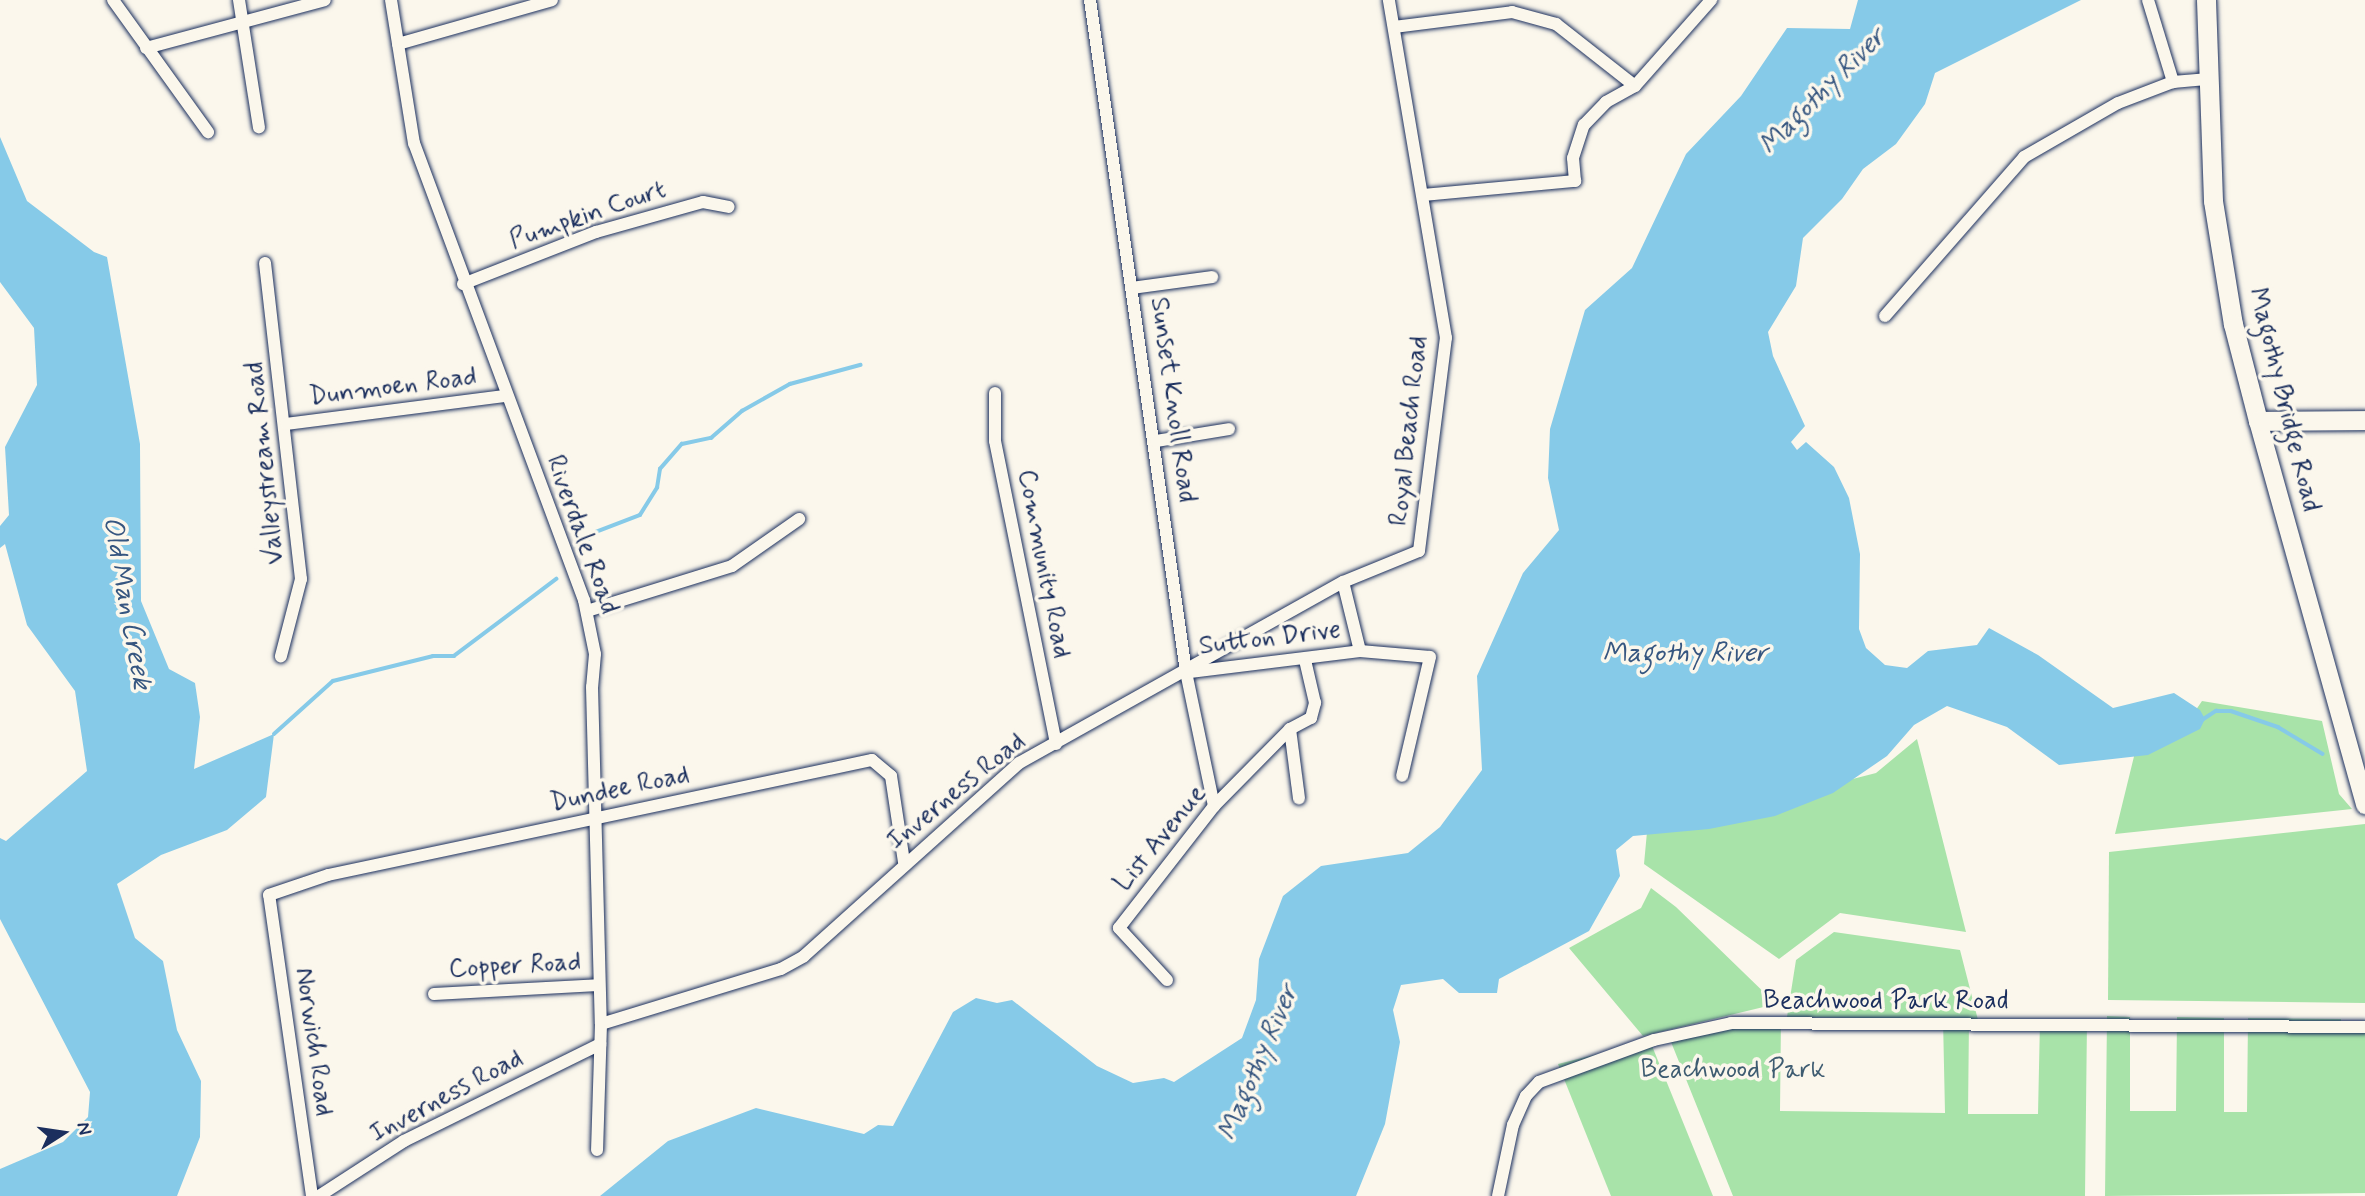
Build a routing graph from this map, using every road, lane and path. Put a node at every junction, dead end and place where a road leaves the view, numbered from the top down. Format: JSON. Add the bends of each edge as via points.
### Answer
{"nodes":[{"id":1,"x":113,"y":0,"type":"edge"},
{"id":2,"x":239,"y":0,"type":"edge"},
{"id":3,"x":325,"y":0,"type":"edge"},
{"id":4,"x":391,"y":0,"type":"edge"},
{"id":5,"x":552,"y":0,"type":"edge"},
{"id":6,"x":1090,"y":0,"type":"edge"},
{"id":7,"x":1389,"y":0,"type":"edge"},
{"id":8,"x":1711,"y":0,"type":"edge"},
{"id":9,"x":2148,"y":0,"type":"edge"},
{"id":10,"x":2206,"y":0,"type":"edge"},
{"id":11,"x":243,"y":23,"type":"junction"},
{"id":12,"x":1394,"y":27,"type":"junction"},
{"id":13,"x":398,"y":44,"type":"junction"},
{"id":14,"x":146,"y":48,"type":"junction"},
{"id":15,"x":2209,"y":79,"type":"junction"},
{"id":16,"x":2173,"y":82,"type":"junction"},
{"id":17,"x":1635,"y":86,"type":"junction"},
{"id":18,"x":259,"y":127,"type":"dead end"},
{"id":19,"x":208,"y":132,"type":"dead end"},
{"id":20,"x":1423,"y":195,"type":"junction"},
{"id":21,"x":729,"y":207,"type":"dead end"},
{"id":22,"x":265,"y":263,"type":"dead end"},
{"id":23,"x":1212,"y":277,"type":"dead end"},
{"id":24,"x":463,"y":284,"type":"junction"},
{"id":25,"x":1132,"y":288,"type":"junction"},
{"id":26,"x":1885,"y":316,"type":"dead end"},
{"id":27,"x":995,"y":393,"type":"dead end"},
{"id":28,"x":506,"y":396,"type":"junction"},
{"id":29,"x":2365,"y":420,"type":"edge"},
{"id":30,"x":2258,"y":421,"type":"junction"},
{"id":31,"x":286,"y":424,"type":"junction"},
{"id":32,"x":1229,"y":429,"type":"dead end"},
{"id":33,"x":1156,"y":441,"type":"junction"},
{"id":34,"x":799,"y":519,"type":"dead end"},
{"id":35,"x":1343,"y":582,"type":"junction"},
{"id":36,"x":587,"y":611,"type":"junction"},
{"id":37,"x":1360,"y":651,"type":"junction"},
{"id":38,"x":281,"y":656,"type":"dead end"},
{"id":39,"x":1305,"y":660,"type":"junction"},
{"id":40,"x":1186,"y":672,"type":"junction"},
{"id":41,"x":1290,"y":729,"type":"junction"},
{"id":42,"x":1056,"y":744,"type":"junction"},
{"id":43,"x":1402,"y":776,"type":"dead end"},
{"id":44,"x":1299,"y":798,"type":"dead end"},
{"id":45,"x":2365,"y":804,"type":"edge"},
{"id":46,"x":1214,"y":806,"type":"junction"},
{"id":47,"x":594,"y":820,"type":"junction"},
{"id":48,"x":904,"y":862,"type":"junction"},
{"id":49,"x":269,"y":895,"type":"joint"},
{"id":50,"x":1167,"y":980,"type":"dead end"},
{"id":51,"x":598,"y":985,"type":"junction"},
{"id":52,"x":434,"y":994,"type":"dead end"},
{"id":53,"x":601,"y":1024,"type":"junction"},
{"id":54,"x":2365,"y":1027,"type":"edge"},
{"id":55,"x":600,"y":1044,"type":"junction"},
{"id":56,"x":597,"y":1150,"type":"dead end"},
{"id":57,"x":312,"y":1196,"type":"edge"},
{"id":58,"x":319,"y":1196,"type":"edge"},
{"id":59,"x":1498,"y":1196,"type":"edge"}],
"edges":[{"from":1,"to":14,"type":"street"},
{"from":2,"to":11,"type":"street"},
{"from":3,"to":11,"type":"street"},
{"from":4,"to":13,"type":"street","name":"Riverdale Road"},
{"from":5,"to":13,"type":"street"},
{"from":6,"to":25,"type":"street","name":"Sunset Knoll Road"},
{"from":7,"to":12,"type":"street","name":"Royal Beach Road"},
{"from":8,"to":17,"type":"street"},
{"from":9,"to":16,"type":"street"},
{"from":10,"to":15,"type":"main road","name":"Magothy Bridge Road"},
{"from":11,"to":14,"type":"street"},
{"from":11,"to":18,"type":"street"},
{"from":12,"to":17,"type":"street","via":[[1512,12],[1556,24]]},
{"from":12,"to":20,"type":"street","name":"Royal Beach Road"},
{"from":13,"to":24,"type":"street","name":"Riverdale Road","via":[[414,143]]},
{"from":14,"to":19,"type":"street"},
{"from":15,"to":16,"type":"street"},
{"from":15,"to":30,"type":"main road","name":"Magothy Bridge Road","via":[[2213,201],[2233,324]]},
{"from":16,"to":26,"type":"street","via":[[2119,103],[2024,156]]},
{"from":17,"to":20,"type":"street","via":[[1606,102],[1584,125],[1573,158],[1575,181]]},
{"from":20,"to":35,"type":"street","name":"Royal Beach Road","via":[[1446,338],[1419,551]]},
{"from":21,"to":24,"type":"street","name":"Pumpkin Court","via":[[703,202],[606,229]]},
{"from":22,"to":31,"type":"street","name":"Valleystream Road"},
{"from":23,"to":25,"type":"street"},
{"from":24,"to":28,"type":"street","name":"Riverdale Road"},
{"from":25,"to":33,"type":"street","name":"Sunset Knoll Road"},
{"from":27,"to":42,"type":"street","name":"Community Road","via":[[995,441]]},
{"from":28,"to":31,"type":"street","name":"Dunmoen Road"},
{"from":28,"to":36,"type":"street","name":"Riverdale Road"},
{"from":29,"to":30,"type":"main road"},
{"from":30,"to":45,"type":"main road","name":"Magothy Bridge Road"},
{"from":31,"to":38,"type":"street","name":"Valleystream Road","via":[[300,579]]},
{"from":32,"to":33,"type":"street"},
{"from":33,"to":40,"type":"street","name":"Sunset Knoll Road"},
{"from":34,"to":36,"type":"street","via":[[732,566]]},
{"from":35,"to":37,"type":"street"},
{"from":35,"to":40,"type":"street","name":"Inverness Road"},
{"from":36,"to":47,"type":"street","name":"Riverdale Road","via":[[596,653]]},
{"from":37,"to":39,"type":"street","name":"Sutton Drive"},
{"from":37,"to":43,"type":"street","name":"Sutton Drive","via":[[1430,657]]},
{"from":39,"to":40,"type":"street","name":"Sutton Drive"},
{"from":39,"to":41,"type":"street","name":"List Avenue","via":[[1314,712]]},
{"from":40,"to":42,"type":"street","name":"Inverness Road"},
{"from":40,"to":46,"type":"street","name":"Sunset Knoll Road"},
{"from":41,"to":44,"type":"street"},
{"from":41,"to":46,"type":"street","name":"List Avenue"},
{"from":42,"to":48,"type":"street","name":"Inverness Road","via":[[1020,763]]},
{"from":46,"to":50,"type":"street","name":"List Avenue","via":[[1119,928]]},
{"from":47,"to":48,"type":"street","name":"Dundee Road","via":[[872,760],[891,776]]},
{"from":47,"to":49,"type":"street","name":"Dundee Road","via":[[327,875]]},
{"from":47,"to":51,"type":"street","name":"Riverdale Road"},
{"from":48,"to":53,"type":"street","name":"Inverness Road","via":[[822,942],[780,969]]},
{"from":49,"to":57,"type":"street","name":"Norwich Road"},
{"from":51,"to":52,"type":"street","name":"Copper Road"},
{"from":51,"to":53,"type":"street","name":"Riverdale Road"},
{"from":53,"to":55,"type":"street","name":"Riverdale Road"},
{"from":54,"to":59,"type":"street","name":"Beachwood Park Road","via":[[1731,1023],[1654,1040],[1539,1082],[1525,1096],[1513,1125]]},
{"from":55,"to":56,"type":"street","name":"Riverdale Road"},
{"from":55,"to":58,"type":"street","name":"Inverness Road","via":[[404,1141]]}]}
